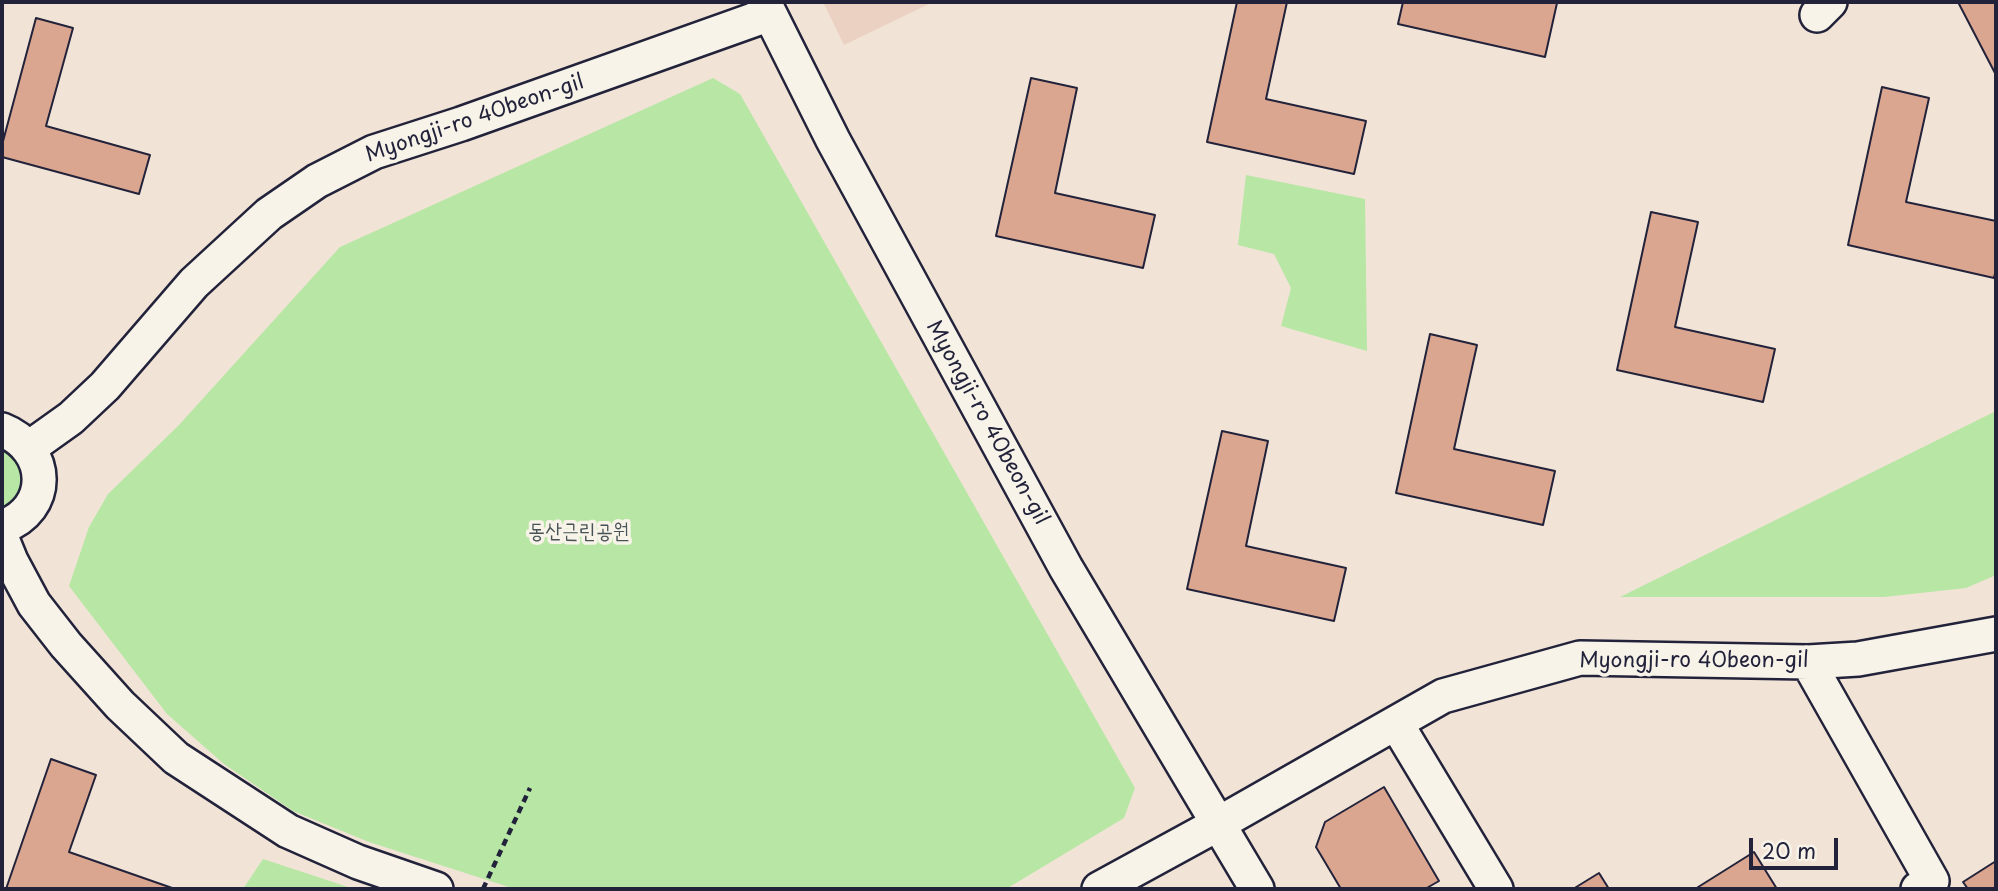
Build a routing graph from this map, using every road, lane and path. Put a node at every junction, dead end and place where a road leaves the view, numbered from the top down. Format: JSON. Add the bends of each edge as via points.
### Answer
{"nodes":[{"id":1,"x":767,"y":8,"type":"edge"},
{"id":2,"x":15,"y":439,"type":"edge"},
{"id":3,"x":2,"y":527,"type":"edge"},
{"id":4,"x":2,"y":539,"type":"edge"},
{"id":5,"x":1996,"y":634,"type":"edge"},
{"id":6,"x":1808,"y":662,"type":"junction"},
{"id":7,"x":1396,"y":723,"type":"junction"},
{"id":8,"x":530,"y":788,"type":"dead end"},
{"id":9,"x":1219,"y":824,"type":"junction"},
{"id":10,"x":1929,"y":886,"type":"edge"},
{"id":11,"x":436,"y":889,"type":"edge"},
{"id":12,"x":483,"y":889,"type":"edge"},
{"id":13,"x":1099,"y":889,"type":"edge"},
{"id":14,"x":1257,"y":889,"type":"edge"},
{"id":15,"x":1496,"y":889,"type":"edge"}],
"edges":[{"from":1,"to":2,"type":"street","name":"Myongji-ro 40beon-gil","via":[[474,120],[374,152],[317,181],[269,214],[222,257],[71,418]]},
{"from":1,"to":9,"type":"street","name":"Myongji-ro 40beon-gil","via":[[833,140],[1066,568]]},
{"from":2,"to":3,"type":"street","via":[[37,463],[40,480],[27,512]]},
{"from":4,"to":11,"type":"street","via":[[34,604],[66,645],[176,758],[288,831]]},
{"from":5,"to":6,"type":"street","name":"Myongji-ro 40beon-gil","via":[[1858,659]]},
{"from":6,"to":7,"type":"street","name":"Myongji-ro 40beon-gil","via":[[1580,658],[1443,696]]},
{"from":6,"to":10,"type":"street"},
{"from":7,"to":9,"type":"street","name":"Myongji-ro 40beon-gil"},
{"from":7,"to":15,"type":"street"},
{"from":8,"to":12,"type":"path"},
{"from":9,"to":13,"type":"street","name":"Myongji-ro 40beon-gil"},
{"from":9,"to":14,"type":"street","name":"Myongji-ro 40beon-gil"}]}
